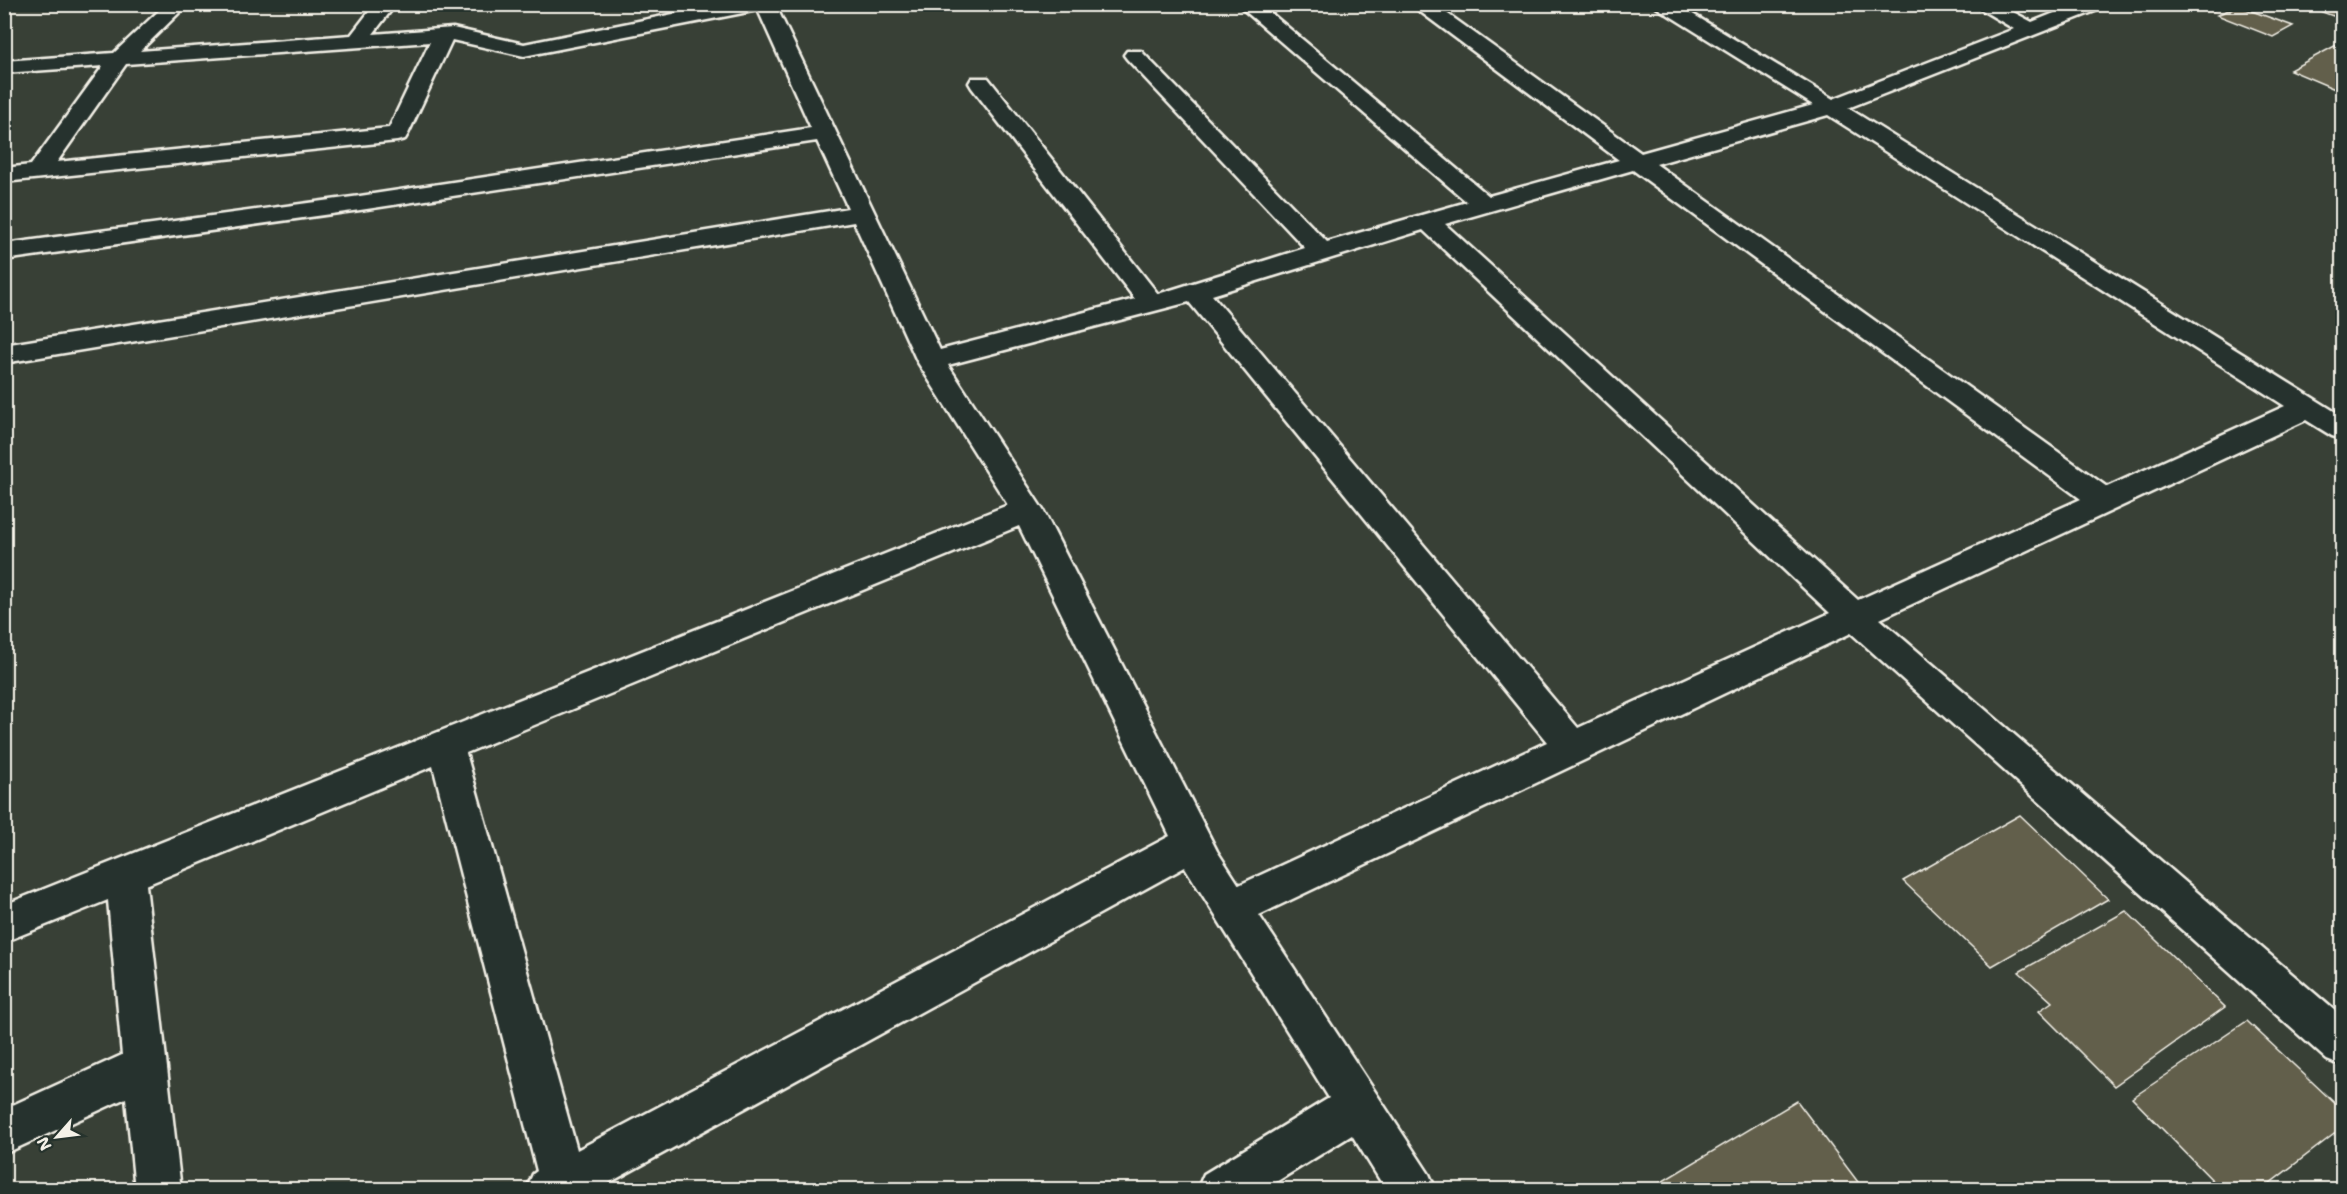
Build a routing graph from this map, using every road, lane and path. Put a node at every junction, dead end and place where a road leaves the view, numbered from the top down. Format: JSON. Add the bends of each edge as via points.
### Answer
{"nodes":[{"id":1,"x":178,"y":4,"type":"edge"},
{"id":2,"x":386,"y":4,"type":"edge"},
{"id":3,"x":756,"y":4,"type":"edge"},
{"id":4,"x":765,"y":4,"type":"edge"},
{"id":5,"x":1247,"y":4,"type":"edge"},
{"id":6,"x":1420,"y":4,"type":"edge"},
{"id":7,"x":1661,"y":4,"type":"edge"},
{"id":8,"x":1982,"y":4,"type":"edge"},
{"id":9,"x":2096,"y":4,"type":"edge"},
{"id":10,"x":2031,"y":29,"type":"junction"},
{"id":11,"x":444,"y":35,"type":"junction"},
{"id":12,"x":357,"y":41,"type":"junction"},
{"id":13,"x":1134,"y":55,"type":"dead end"},
{"id":14,"x":120,"y":58,"type":"junction"},
{"id":15,"x":4,"y":67,"type":"edge"},
{"id":16,"x":980,"y":83,"type":"dead end"},
{"id":17,"x":1831,"y":107,"type":"junction"},
{"id":18,"x":825,"y":133,"type":"junction"},
{"id":19,"x":1636,"y":163,"type":"junction"},
{"id":20,"x":39,"y":171,"type":"junction"},
{"id":21,"x":4,"y":175,"type":"edge"},
{"id":22,"x":1485,"y":205,"type":"junction"},
{"id":23,"x":862,"y":213,"type":"junction"},
{"id":24,"x":1427,"y":222,"type":"junction"},
{"id":25,"x":1322,"y":251,"type":"junction"},
{"id":26,"x":4,"y":252,"type":"edge"},
{"id":27,"x":1195,"y":292,"type":"junction"},
{"id":28,"x":1152,"y":303,"type":"junction"},
{"id":29,"x":4,"y":354,"type":"edge"},
{"id":30,"x":931,"y":361,"type":"junction"},
{"id":31,"x":2306,"y":408,"type":"junction"},
{"id":32,"x":2343,"y":429,"type":"edge"},
{"id":33,"x":2105,"y":501,"type":"junction"},
{"id":34,"x":1027,"y":510,"type":"junction"},
{"id":35,"x":1854,"y":616,"type":"junction"},
{"id":36,"x":446,"y":745,"type":"junction"},
{"id":37,"x":1572,"y":747,"type":"junction"},
{"id":38,"x":1194,"y":843,"type":"junction"},
{"id":39,"x":125,"y":875,"type":"junction"},
{"id":40,"x":1233,"y":908,"type":"junction"},
{"id":41,"x":4,"y":924,"type":"edge"},
{"id":42,"x":2343,"y":1045,"type":"edge"},
{"id":43,"x":145,"y":1067,"type":"junction"},
{"id":44,"x":1359,"y":1105,"type":"junction"},
{"id":45,"x":4,"y":1132,"type":"edge"},
{"id":46,"x":559,"y":1187,"type":"edge"},
{"id":47,"x":158,"y":1190,"type":"edge"},
{"id":48,"x":1220,"y":1190,"type":"edge"},
{"id":49,"x":1413,"y":1190,"type":"edge"}],
"edges":[{"from":1,"to":14,"type":"street"},
{"from":2,"to":12,"type":"street"},
{"from":3,"to":11,"type":"street","via":[[524,50]]},
{"from":4,"to":18,"type":"street"},
{"from":5,"to":22,"type":"street"},
{"from":6,"to":19,"type":"street"},
{"from":7,"to":17,"type":"street"},
{"from":8,"to":10,"type":"street"},
{"from":9,"to":10,"type":"street"},
{"from":10,"to":17,"type":"street"},
{"from":11,"to":12,"type":"street"},
{"from":11,"to":20,"type":"street","via":[[397,134]]},
{"from":12,"to":14,"type":"street"},
{"from":13,"to":25,"type":"street"},
{"from":14,"to":15,"type":"street"},
{"from":14,"to":20,"type":"street"},
{"from":16,"to":28,"type":"street"},
{"from":17,"to":19,"type":"street"},
{"from":17,"to":31,"type":"street"},
{"from":18,"to":23,"type":"street"},
{"from":18,"to":26,"type":"street"},
{"from":19,"to":22,"type":"street"},
{"from":19,"to":33,"type":"street"},
{"from":20,"to":21,"type":"street"},
{"from":22,"to":24,"type":"street"},
{"from":23,"to":29,"type":"street"},
{"from":23,"to":30,"type":"street"},
{"from":24,"to":25,"type":"street"},
{"from":24,"to":35,"type":"street"},
{"from":25,"to":27,"type":"street"},
{"from":27,"to":28,"type":"street"},
{"from":27,"to":37,"type":"street"},
{"from":28,"to":30,"type":"street"},
{"from":30,"to":34,"type":"street"},
{"from":31,"to":32,"type":"street"},
{"from":31,"to":33,"type":"street"},
{"from":33,"to":35,"type":"street"},
{"from":34,"to":36,"type":"street"},
{"from":34,"to":38,"type":"street"},
{"from":35,"to":37,"type":"street"},
{"from":35,"to":42,"type":"street"},
{"from":36,"to":39,"type":"street"},
{"from":36,"to":46,"type":"street"},
{"from":37,"to":40,"type":"street"},
{"from":38,"to":40,"type":"street"},
{"from":38,"to":46,"type":"street"},
{"from":39,"to":41,"type":"street"},
{"from":39,"to":43,"type":"street"},
{"from":40,"to":44,"type":"street"},
{"from":43,"to":45,"type":"street"},
{"from":43,"to":47,"type":"street"},
{"from":44,"to":48,"type":"street"},
{"from":44,"to":49,"type":"street"}]}
